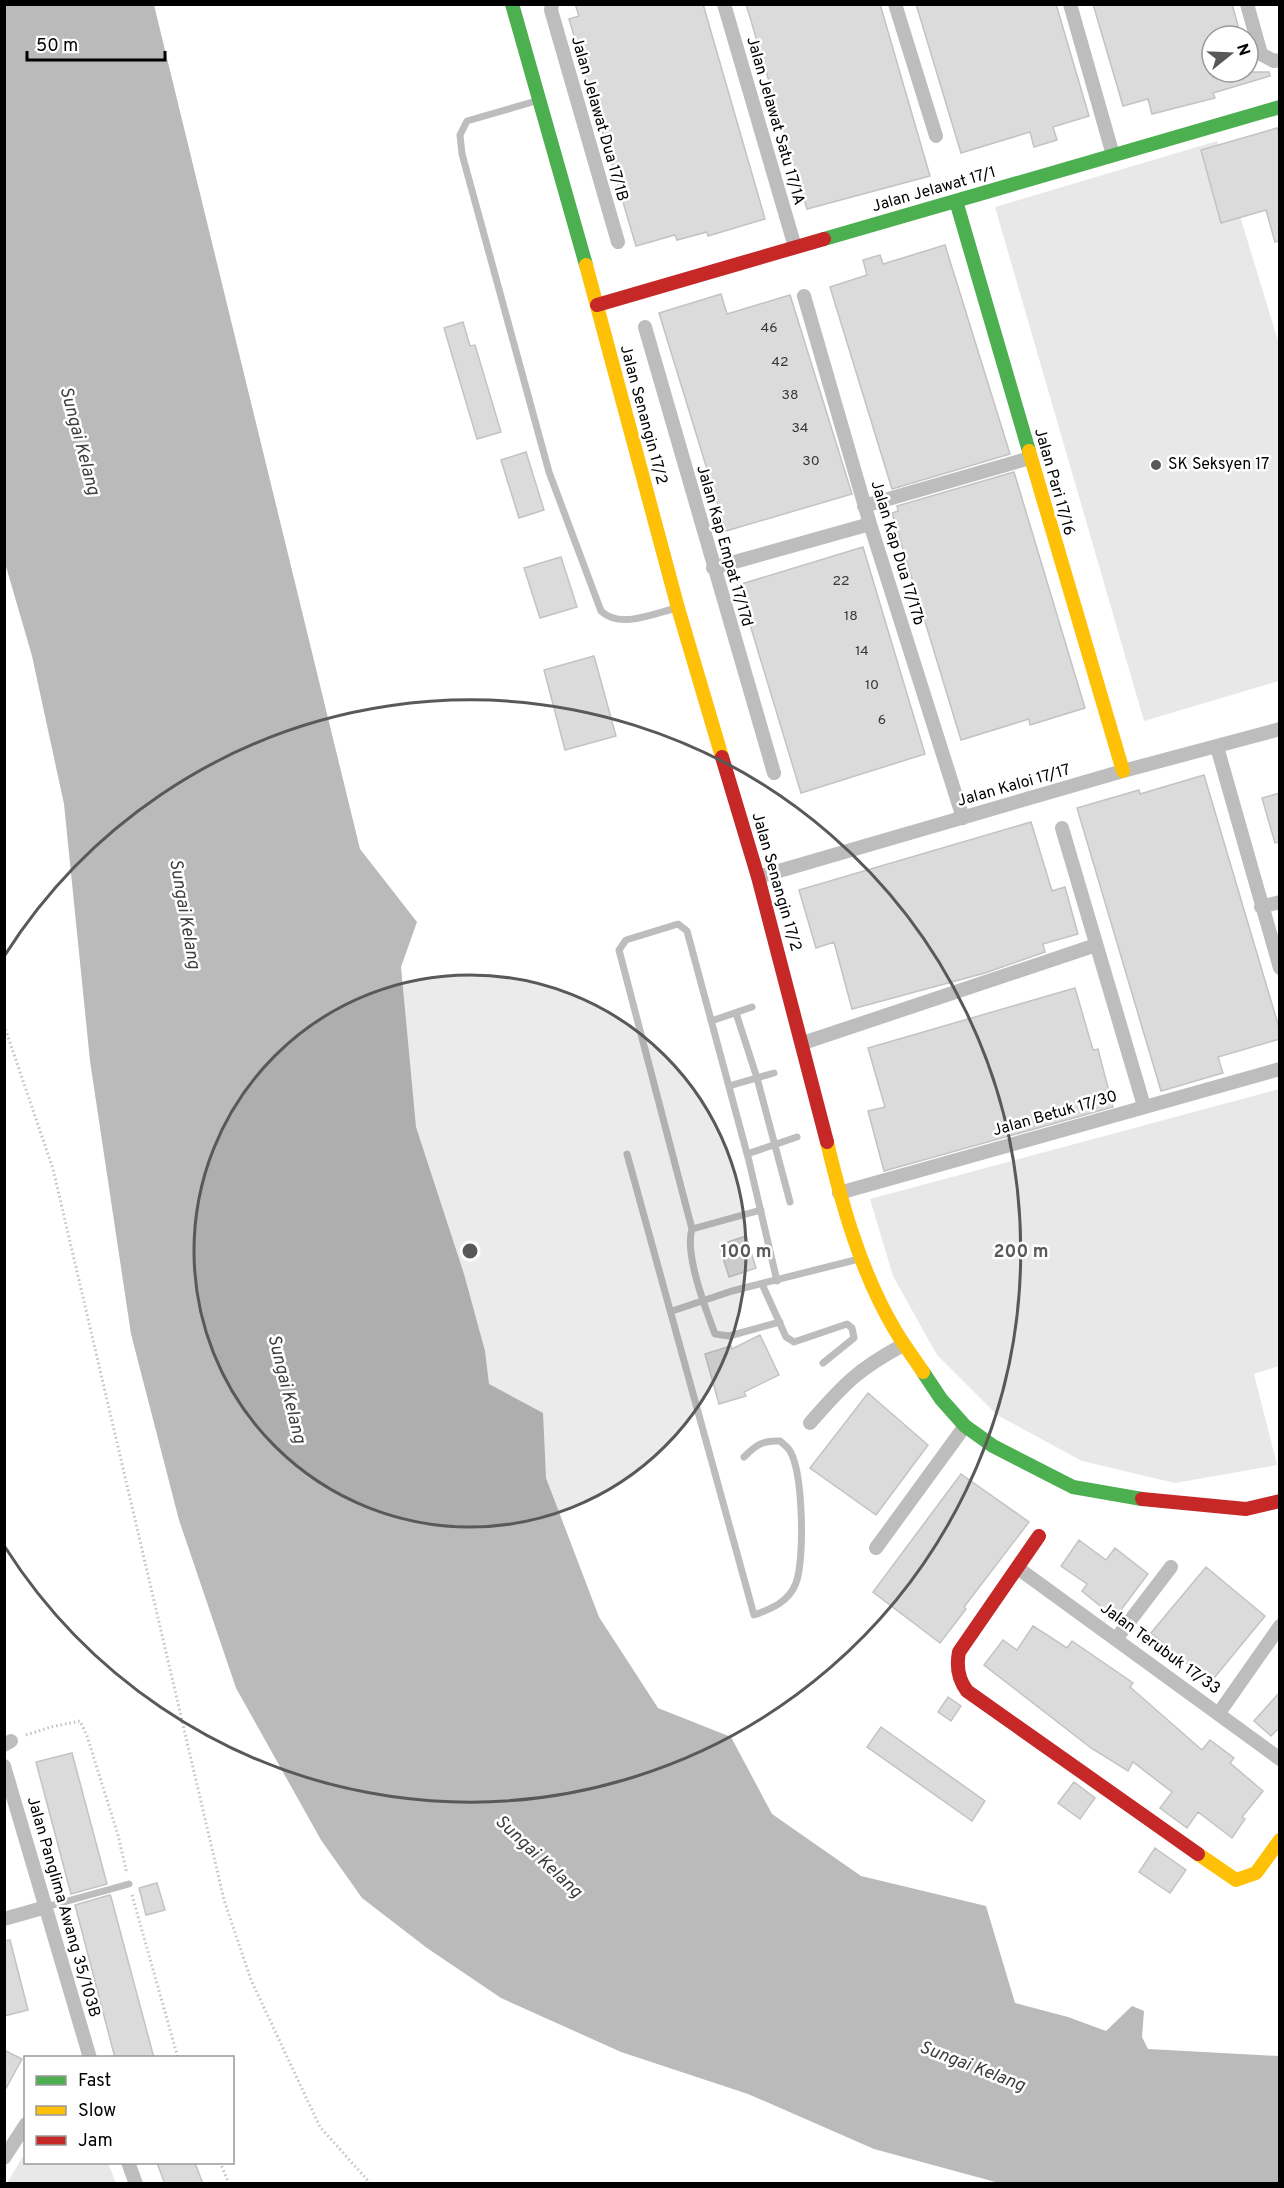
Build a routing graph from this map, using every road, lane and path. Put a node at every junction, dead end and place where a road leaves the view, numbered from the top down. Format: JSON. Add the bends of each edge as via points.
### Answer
{"nodes":[{"id":1,"x":512,"y":4,"type":"edge"},
{"id":2,"x":552,"y":4,"type":"edge"},
{"id":3,"x":724,"y":4,"type":"edge"},
{"id":4,"x":895,"y":4,"type":"edge"},
{"id":5,"x":1070,"y":4,"type":"edge"},
{"id":6,"x":1247,"y":4,"type":"edge"},
{"id":7,"x":1276,"y":60,"type":"edge"},
{"id":8,"x":538,"y":100,"type":"junction"},
{"id":9,"x":1280,"y":107,"type":"edge"},
{"id":10,"x":936,"y":136,"type":"dead end"},
{"id":11,"x":1113,"y":155,"type":"junction"},
{"id":12,"x":956,"y":201,"type":"junction"},
{"id":13,"x":618,"y":242,"type":"dead end"},
{"id":14,"x":795,"y":247,"type":"junction"},
{"id":15,"x":804,"y":297,"type":"dead end"},
{"id":16,"x":597,"y":305,"type":"junction"},
{"id":17,"x":645,"y":327,"type":"dead end"},
{"id":18,"x":1030,"y":458,"type":"junction"},
{"id":19,"x":864,"y":506,"type":"junction"},
{"id":20,"x":870,"y":524,"type":"junction"},
{"id":21,"x":713,"y":568,"type":"junction"},
{"id":22,"x":678,"y":608,"type":"junction"},
{"id":23,"x":1280,"y":729,"type":"edge"},
{"id":24,"x":1217,"y":747,"type":"junction"},
{"id":25,"x":1123,"y":771,"type":"junction"},
{"id":26,"x":774,"y":773,"type":"dead end"},
{"id":27,"x":963,"y":818,"type":"junction"},
{"id":28,"x":1062,"y":828,"type":"dead end"},
{"id":29,"x":758,"y":877,"type":"junction"},
{"id":30,"x":1280,"y":902,"type":"edge"},
{"id":31,"x":1261,"y":907,"type":"junction"},
{"id":32,"x":1096,"y":945,"type":"junction"},
{"id":33,"x":1280,"y":968,"type":"edge"},
{"id":34,"x":752,"y":1007,"type":"dead end"},
{"id":35,"x":736,"y":1013,"type":"junction"},
{"id":36,"x":711,"y":1020,"type":"junction"},
{"id":37,"x":4,"y":1025,"type":"edge"},
{"id":38,"x":803,"y":1043,"type":"junction"},
{"id":39,"x":1280,"y":1069,"type":"edge"},
{"id":40,"x":774,"y":1074,"type":"dead end"},
{"id":41,"x":757,"y":1078,"type":"junction"},
{"id":42,"x":729,"y":1086,"type":"junction"},
{"id":43,"x":1144,"y":1106,"type":"junction"},
{"id":44,"x":797,"y":1137,"type":"dead end"},
{"id":45,"x":775,"y":1144,"type":"junction"},
{"id":46,"x":627,"y":1154,"type":"dead end"},
{"id":47,"x":747,"y":1154,"type":"junction"},
{"id":48,"x":839,"y":1193,"type":"junction"},
{"id":49,"x":790,"y":1202,"type":"dead end"},
{"id":50,"x":760,"y":1210,"type":"junction"},
{"id":51,"x":693,"y":1229,"type":"junction"},
{"id":52,"x":862,"y":1258,"type":"junction"},
{"id":53,"x":777,"y":1281,"type":"junction"},
{"id":54,"x":762,"y":1284,"type":"junction"},
{"id":55,"x":703,"y":1301,"type":"junction"},
{"id":56,"x":672,"y":1311,"type":"junction"},
{"id":57,"x":780,"y":1322,"type":"junction"},
{"id":58,"x":903,"y":1345,"type":"junction"},
{"id":59,"x":823,"y":1363,"type":"dead end"},
{"id":60,"x":810,"y":1423,"type":"dead end"},
{"id":61,"x":965,"y":1426,"type":"junction"},
{"id":62,"x":744,"y":1457,"type":"dead end"},
{"id":63,"x":1280,"y":1501,"type":"edge"},
{"id":64,"x":1039,"y":1536,"type":"dead end"},
{"id":65,"x":876,"y":1548,"type":"dead end"},
{"id":66,"x":1171,"y":1567,"type":"dead end"},
{"id":67,"x":1019,"y":1569,"type":"junction"},
{"id":68,"x":1280,"y":1626,"type":"edge"},
{"id":69,"x":1116,"y":1639,"type":"junction"},
{"id":70,"x":1219,"y":1713,"type":"junction"},
{"id":71,"x":8,"y":1743,"type":"edge"},
{"id":72,"x":1280,"y":1759,"type":"edge"},
{"id":73,"x":4,"y":1766,"type":"edge"},
{"id":74,"x":1280,"y":1840,"type":"edge"},
{"id":75,"x":129,"y":1884,"type":"junction"},
{"id":76,"x":46,"y":1907,"type":"junction"},
{"id":77,"x":4,"y":1919,"type":"edge"},
{"id":78,"x":89,"y":2056,"type":"edge"},
{"id":79,"x":177,"y":2056,"type":"edge"},
{"id":80,"x":24,"y":2127,"type":"edge"},
{"id":81,"x":4,"y":2158,"type":"edge"},
{"id":82,"x":128,"y":2164,"type":"edge"},
{"id":83,"x":220,"y":2164,"type":"edge"},
{"id":84,"x":136,"y":2184,"type":"edge"},
{"id":85,"x":229,"y":2184,"type":"edge"},
{"id":86,"x":371,"y":2184,"type":"edge"}],
"edges":[{"from":1,"to":8,"type":"street","name":"Jalan Senangin 17/2"},
{"from":2,"to":13,"type":"street","name":"Jalan Jelawat Dua 17/1B","via":[[550,10]]},
{"from":3,"to":14,"type":"street","name":"Jalan Jelawat Satu 17/1A"},
{"from":4,"to":10,"type":"street"},
{"from":5,"to":11,"type":"street"},
{"from":6,"to":7,"type":"street","via":[[1261,54]]},
{"from":8,"to":16,"type":"street","name":"Jalan Senangin 17/2"},
{"from":8,"to":22,"type":"lane","via":[[467,121],[460,135],[542,450],[601,611],[609,619],[622,620]]},
{"from":9,"to":11,"type":"street","name":"Jalan Jelawat 17/1"},
{"from":11,"to":12,"type":"street","name":"Jalan Jelawat 17/1"},
{"from":12,"to":14,"type":"street","name":"Jalan Jelawat 17/1"},
{"from":12,"to":18,"type":"street","name":"Jalan Pari 17/16"},
{"from":14,"to":16,"type":"street","name":"Jalan Jelawat 17/1"},
{"from":15,"to":19,"type":"street","name":"Jalan Kap Dua 17/17b"},
{"from":16,"to":22,"type":"street","name":"Jalan Senangin 17/2"},
{"from":17,"to":21,"type":"street","name":"Jalan Kap Empat 17/17d"},
{"from":18,"to":19,"type":"street"},
{"from":18,"to":25,"type":"street","name":"Jalan Pari 17/16"},
{"from":19,"to":20,"type":"street","name":"Jalan Kap Dua 17/17b"},
{"from":20,"to":21,"type":"street"},
{"from":20,"to":27,"type":"street","name":"Jalan Kap Dua 17/17b"},
{"from":21,"to":26,"type":"street","name":"Jalan Kap Empat 17/17d"},
{"from":22,"to":29,"type":"street","name":"Jalan Senangin 17/2"},
{"from":23,"to":24,"type":"street","name":"Jalan Kaloi 17/17"},
{"from":24,"to":25,"type":"street","name":"Jalan Kaloi 17/17"},
{"from":24,"to":31,"type":"street"},
{"from":25,"to":27,"type":"street","name":"Jalan Kaloi 17/17"},
{"from":27,"to":29,"type":"street","name":"Jalan Kaloi 17/17"},
{"from":28,"to":32,"type":"street"},
{"from":29,"to":38,"type":"street","name":"Jalan Senangin 17/2"},
{"from":30,"to":31,"type":"street"},
{"from":31,"to":33,"type":"street"},
{"from":32,"to":38,"type":"street"},
{"from":32,"to":43,"type":"street"},
{"from":34,"to":35,"type":"lane"},
{"from":35,"to":36,"type":"lane"},
{"from":35,"to":41,"type":"lane"},
{"from":36,"to":42,"type":"lane"},
{"from":36,"to":51,"type":"lane","via":[[687,931],[678,924],[626,940],[619,950],[621,961]]},
{"from":37,"to":86,"type":"path","via":[[53,1169],[224,1900],[251,1980],[320,2127]]},
{"from":38,"to":48,"type":"street","name":"Jalan Senangin 17/2"},
{"from":39,"to":43,"type":"street","name":"Jalan Betuk 17/30"},
{"from":40,"to":41,"type":"lane"},
{"from":41,"to":42,"type":"lane"},
{"from":41,"to":45,"type":"lane"},
{"from":42,"to":47,"type":"lane"},
{"from":43,"to":48,"type":"street","name":"Jalan Betuk 17/30"},
{"from":44,"to":45,"type":"lane"},
{"from":45,"to":47,"type":"lane"},
{"from":45,"to":49,"type":"lane"},
{"from":46,"to":56,"type":"lane"},
{"from":47,"to":50,"type":"lane"},
{"from":48,"to":52,"type":"street","name":"Jalan Senangin 17/2"},
{"from":50,"to":51,"type":"lane"},
{"from":50,"to":53,"type":"lane"},
{"from":51,"to":55,"type":"lane","via":[[691,1247]]},
{"from":52,"to":53,"type":"lane"},
{"from":52,"to":58,"type":"street","name":"Jalan Senangin 17/2"},
{"from":53,"to":54,"type":"lane"},
{"from":54,"to":55,"type":"lane"},
{"from":54,"to":57,"type":"lane"},
{"from":55,"to":56,"type":"lane"},
{"from":55,"to":57,"type":"lane","via":[[715,1334],[729,1336]]},
{"from":56,"to":62,"type":"lane","via":[[754,1615],[778,1606],[796,1585],[801,1556],[800,1492],[790,1451],[780,1441],[767,1440]]},
{"from":57,"to":59,"type":"lane","via":[[786,1337],[794,1342],[847,1324],[852,1328],[854,1338]]},
{"from":58,"to":60,"type":"street","via":[[867,1364]]},
{"from":58,"to":61,"type":"street","name":"Jalan Senangin 17/2"},
{"from":61,"to":63,"type":"street","name":"Jalan Senangin 17/2","via":[[993,1446],[1073,1487],[1165,1503],[1246,1509]]},
{"from":61,"to":65,"type":"street"},
{"from":64,"to":67,"type":"street"},
{"from":66,"to":69,"type":"street"},
{"from":67,"to":69,"type":"street","name":"Jalan Terubuk 17/33"},
{"from":67,"to":74,"type":"street","via":[[959,1652],[956,1663],[967,1691],[1236,1880],[1256,1873]]},
{"from":68,"to":70,"type":"street"},
{"from":69,"to":70,"type":"street","name":"Jalan Terubuk 17/33"},
{"from":70,"to":72,"type":"street","name":"Jalan Terubuk 17/33"},
{"from":71,"to":75,"type":"path","via":[[80,1721],[115,1824]]},
{"from":73,"to":76,"type":"street","name":"Jalan Panglima Awang 35/103B"},
{"from":75,"to":76,"type":"lane"},
{"from":75,"to":79,"type":"path"},
{"from":76,"to":77,"type":"street"},
{"from":76,"to":78,"type":"street","name":"Jalan Panglima Awang 35/103B"},
{"from":80,"to":81,"type":"street"},
{"from":82,"to":84,"type":"street"},
{"from":83,"to":85,"type":"path"}]}
